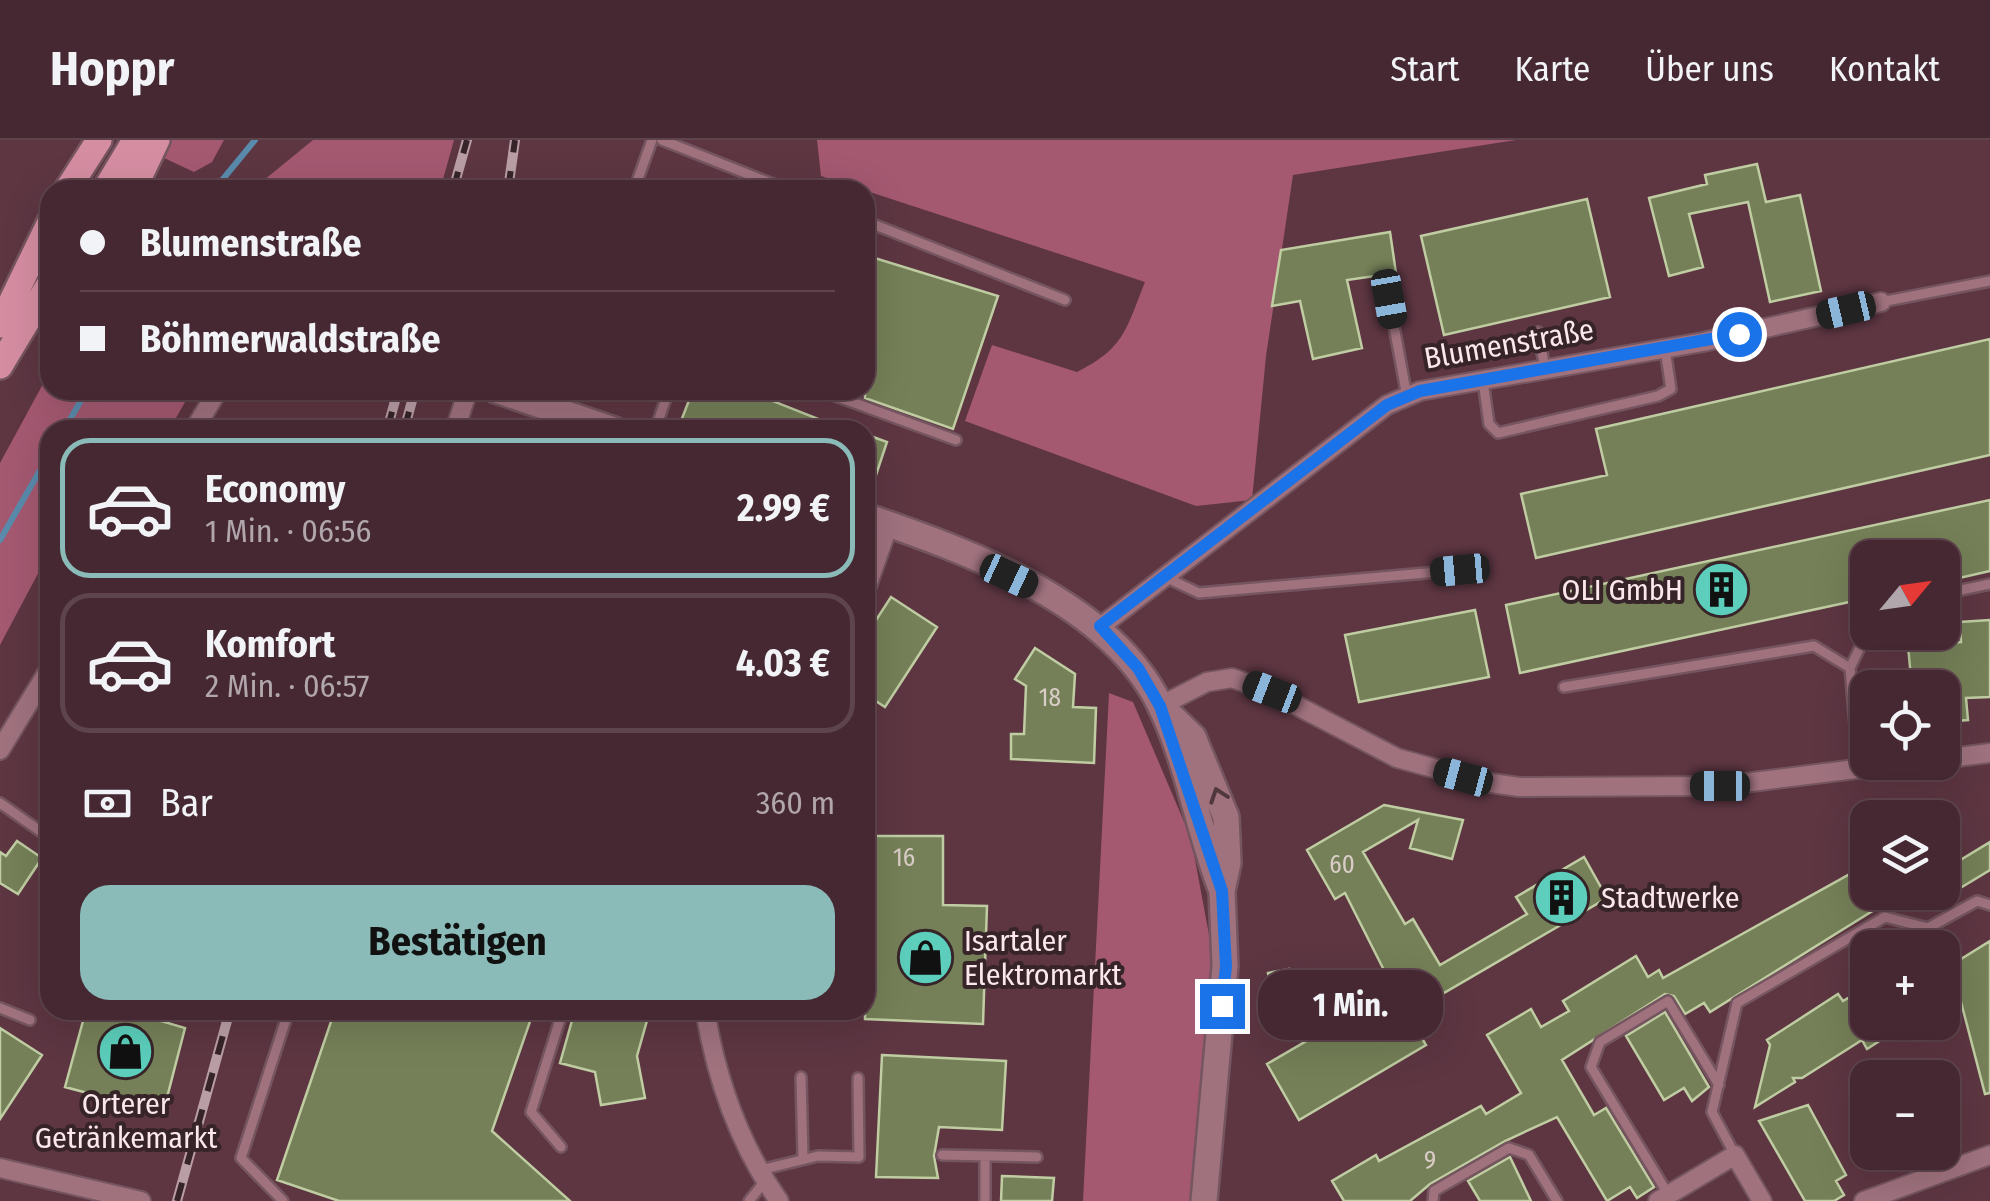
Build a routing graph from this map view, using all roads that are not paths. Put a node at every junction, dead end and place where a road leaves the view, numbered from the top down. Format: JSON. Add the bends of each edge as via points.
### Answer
{"nodes":[{"id":1,"x":98,"y":140,"type":"edge"},
{"id":2,"x":135,"y":140,"type":"edge"},
{"id":3,"x":157,"y":140,"type":"edge"},
{"id":4,"x":652,"y":140,"type":"edge"},
{"id":5,"x":662,"y":140,"type":"edge"},
{"id":6,"x":74,"y":180,"type":"edge"},
{"id":7,"x":112,"y":180,"type":"edge"},
{"id":8,"x":138,"y":180,"type":"edge"},
{"id":9,"x":638,"y":180,"type":"edge"},
{"id":10,"x":763,"y":180,"type":"edge"},
{"id":11,"x":875,"y":224,"type":"edge"},
{"id":12,"x":40,"y":240,"type":"edge"},
{"id":13,"x":1990,"y":281,"type":"edge"},
{"id":14,"x":40,"y":295,"type":"edge"},
{"id":15,"x":1389,"y":299,"type":"dead end"},
{"id":16,"x":1065,"y":300,"type":"dead end"},
{"id":17,"x":1881,"y":302,"type":"joint"},
{"id":18,"x":40,"y":313,"type":"edge"},
{"id":19,"x":9,"y":332,"type":"edge"},
{"id":20,"x":1538,"y":332,"type":"dead end"},
{"id":21,"x":1665,"y":349,"type":"junction"},
{"id":22,"x":0,"y":366,"type":"edge"},
{"id":23,"x":1546,"y":370,"type":"junction"},
{"id":24,"x":1483,"y":381,"type":"junction"},
{"id":25,"x":1408,"y":396,"type":"junction"},
{"id":26,"x":526,"y":400,"type":"edge"},
{"id":27,"x":846,"y":400,"type":"edge"},
{"id":28,"x":584,"y":420,"type":"edge"},
{"id":29,"x":956,"y":440,"type":"dead end"},
{"id":30,"x":877,"y":520,"type":"edge"},
{"id":31,"x":1460,"y":570,"type":"dead end"},
{"id":32,"x":1164,"y":576,"type":"junction"},
{"id":33,"x":1990,"y":584,"type":"edge"},
{"id":34,"x":1960,"y":590,"type":"edge"},
{"id":35,"x":1100,"y":626,"type":"junction"},
{"id":36,"x":1859,"y":650,"type":"edge"},
{"id":37,"x":1850,"y":668,"type":"joint"},
{"id":38,"x":40,"y":684,"type":"edge"},
{"id":39,"x":1564,"y":687,"type":"dead end"},
{"id":40,"x":1160,"y":706,"type":"junction"},
{"id":41,"x":0,"y":750,"type":"edge"},
{"id":42,"x":1990,"y":753,"type":"edge"},
{"id":43,"x":1960,"y":757,"type":"edge"},
{"id":44,"x":1850,"y":770,"type":"edge"},
{"id":45,"x":0,"y":803,"type":"edge"},
{"id":46,"x":40,"y":831,"type":"edge"},
{"id":47,"x":1990,"y":906,"type":"edge"},
{"id":48,"x":0,"y":1008,"type":"edge"},
{"id":49,"x":30,"y":1020,"type":"dead end"},
{"id":50,"x":287,"y":1020,"type":"edge"},
{"id":51,"x":560,"y":1020,"type":"edge"},
{"id":52,"x":707,"y":1020,"type":"edge"},
{"id":53,"x":800,"y":1077,"type":"dead end"},
{"id":54,"x":858,"y":1078,"type":"dead end"},
{"id":55,"x":1718,"y":1085,"type":"junction"},
{"id":56,"x":561,"y":1147,"type":"dead end"},
{"id":57,"x":1990,"y":1154,"type":"edge"},
{"id":58,"x":1735,"y":1155,"type":"junction"},
{"id":59,"x":942,"y":1156,"type":"dead end"},
{"id":60,"x":985,"y":1156,"type":"junction"},
{"id":61,"x":1037,"y":1157,"type":"dead end"},
{"id":62,"x":804,"y":1158,"type":"junction"},
{"id":63,"x":0,"y":1168,"type":"edge"},
{"id":64,"x":762,"y":1176,"type":"junction"},
{"id":65,"x":1663,"y":1198,"type":"edge"},
{"id":66,"x":1868,"y":1200,"type":"edge"},
{"id":67,"x":141,"y":1201,"type":"edge"},
{"id":68,"x":283,"y":1201,"type":"edge"},
{"id":69,"x":749,"y":1201,"type":"edge"},
{"id":70,"x":779,"y":1201,"type":"edge"},
{"id":71,"x":984,"y":1201,"type":"edge"},
{"id":72,"x":1204,"y":1201,"type":"edge"},
{"id":73,"x":1433,"y":1201,"type":"edge"},
{"id":74,"x":1557,"y":1201,"type":"edge"},
{"id":75,"x":1762,"y":1201,"type":"edge"}],
"edges":[{"from":1,"to":6,"type":"main road"},
{"from":2,"to":7,"type":"main road"},
{"from":3,"to":8,"type":"main road"},
{"from":4,"to":9,"type":"lane"},
{"from":5,"to":10,"type":"lane"},
{"from":11,"to":16,"type":"lane"},
{"from":12,"to":19,"type":"main road","via":[[13,290]]},
{"from":13,"to":17,"type":"lane"},
{"from":14,"to":19,"type":"main road"},
{"from":15,"to":25,"type":"lane"},
{"from":17,"to":21,"type":"street","name":"Blumenstraße"},
{"from":18,"to":19,"type":"main road"},
{"from":19,"to":22,"type":"main road"},
{"from":20,"to":23,"type":"lane"},
{"from":21,"to":23,"type":"street","name":"Blumenstraße"},
{"from":21,"to":24,"type":"lane","via":[[1671,389],[1658,396],[1498,432],[1488,424]]},
{"from":23,"to":24,"type":"street","name":"Blumenstraße"},
{"from":24,"to":25,"type":"street","name":"Blumenstraße"},
{"from":25,"to":32,"type":"street","name":"Blumenstraße","via":[[1316,456]]},
{"from":26,"to":28,"type":"street"},
{"from":27,"to":29,"type":"lane"},
{"from":30,"to":35,"type":"street","via":[[1035,588]]},
{"from":31,"to":32,"type":"lane","via":[[1199,593]]},
{"from":32,"to":35,"type":"street","name":"Blumenstraße"},
{"from":33,"to":34,"type":"lane"},
{"from":35,"to":40,"type":"street","via":[[1138,668]]},
{"from":36,"to":37,"type":"lane"},
{"from":37,"to":39,"type":"lane","via":[[1814,646]]},
{"from":38,"to":41,"type":"street"},
{"from":40,"to":44,"type":"street","via":[[1232,678],[1397,758],[1519,786],[1720,786]]},
{"from":40,"to":72,"type":"street","via":[[1222,891],[1226,966]]},
{"from":42,"to":43,"type":"street"},
{"from":45,"to":46,"type":"lane"},
{"from":47,"to":55,"type":"lane","via":[[1977,900],[1928,928],[1885,917],[1737,1002]]},
{"from":48,"to":49,"type":"lane"},
{"from":50,"to":68,"type":"lane","via":[[241,1158]]},
{"from":51,"to":56,"type":"lane","via":[[531,1112]]},
{"from":52,"to":64,"type":"street","via":[[719,1079]]},
{"from":53,"to":62,"type":"lane"},
{"from":54,"to":62,"type":"lane","via":[[859,1156]]},
{"from":55,"to":58,"type":"lane","via":[[1712,1112]]},
{"from":55,"to":65,"type":"lane","via":[[1668,1001],[1600,1042],[1591,1067]]},
{"from":57,"to":66,"type":"street"},
{"from":58,"to":65,"type":"street"},
{"from":58,"to":75,"type":"street"},
{"from":59,"to":60,"type":"lane"},
{"from":60,"to":61,"type":"lane"},
{"from":60,"to":71,"type":"lane"},
{"from":62,"to":64,"type":"lane"},
{"from":63,"to":67,"type":"street"},
{"from":64,"to":69,"type":"lane"},
{"from":64,"to":70,"type":"street"},
{"from":73,"to":74,"type":"lane","via":[[1434,1191],[1509,1148],[1530,1155]]}]}
